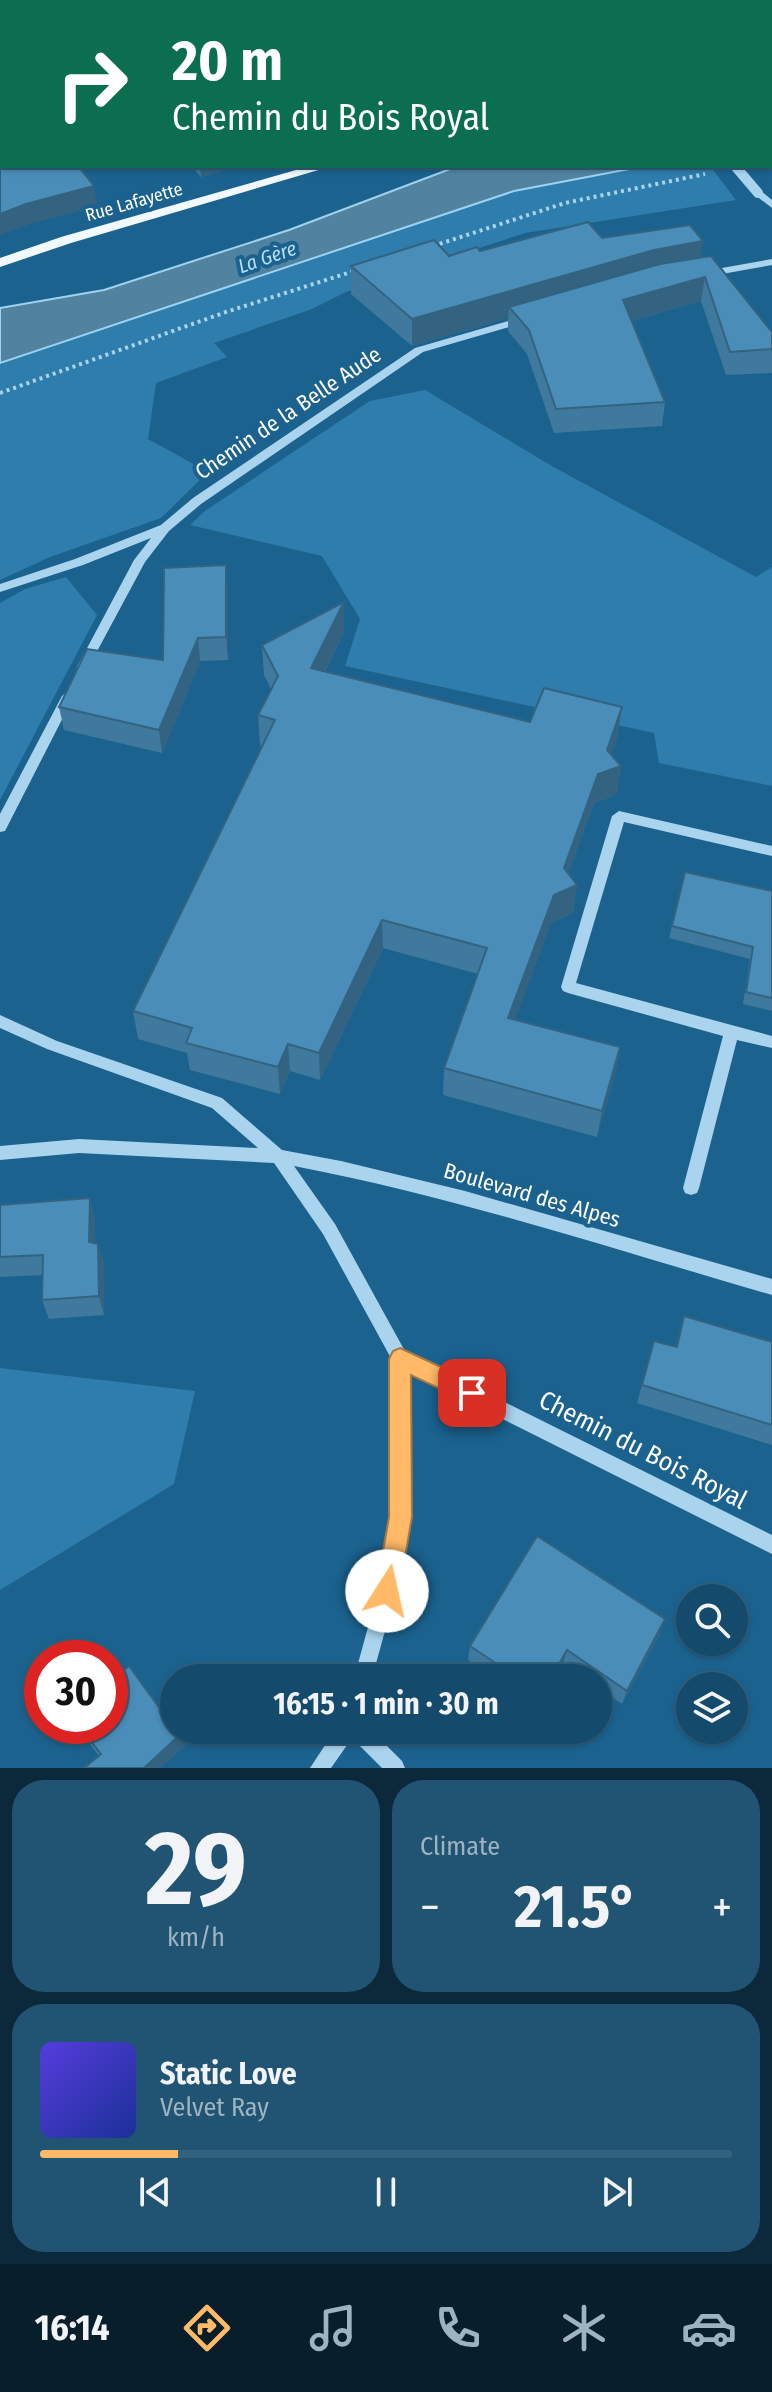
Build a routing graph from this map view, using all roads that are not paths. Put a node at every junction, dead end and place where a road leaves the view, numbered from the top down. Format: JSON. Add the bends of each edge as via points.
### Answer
{"nodes":[{"id":1,"x":318,"y":168,"type":"edge"},
{"id":2,"x":738,"y":168,"type":"edge"},
{"id":3,"x":772,"y":205,"type":"edge"},
{"id":4,"x":772,"y":262,"type":"edge"},
{"id":5,"x":0,"y":263,"type":"edge"},
{"id":6,"x":699,"y":275,"type":"edge"},
{"id":7,"x":541,"y":314,"type":"edge"},
{"id":8,"x":165,"y":528,"type":"junction"},
{"id":9,"x":0,"y":588,"type":"edge"},
{"id":10,"x":0,"y":827,"type":"edge"},
{"id":11,"x":772,"y":851,"type":"edge"},
{"id":12,"x":0,"y":1021,"type":"edge"},
{"id":13,"x":731,"y":1032,"type":"junction"},
{"id":14,"x":772,"y":1042,"type":"edge"},
{"id":15,"x":0,"y":1153,"type":"edge"},
{"id":16,"x":278,"y":1156,"type":"junction"},
{"id":17,"x":691,"y":1188,"type":"dead end"},
{"id":18,"x":772,"y":1287,"type":"edge"},
{"id":19,"x":400,"y":1359,"type":"junction"},
{"id":20,"x":772,"y":1545,"type":"edge"},
{"id":21,"x":367,"y":1664,"type":"edge"},
{"id":22,"x":336,"y":1744,"type":"edge"},
{"id":23,"x":372,"y":1744,"type":"edge"},
{"id":24,"x":320,"y":1768,"type":"edge"},
{"id":25,"x":395,"y":1768,"type":"edge"}],
"edges":[{"from":1,"to":5,"type":"main road","name":"Rue Lafayette"},
{"from":2,"to":3,"type":"street","bridge":true},
{"from":4,"to":6,"type":"street"},
{"from":7,"to":8,"type":"street","name":"Chemin de la Belle Aude","via":[[419,350]]},
{"from":8,"to":9,"type":"street"},
{"from":8,"to":10,"type":"street","name":"Chemin de la Belle Aude","via":[[140,560]]},
{"from":11,"to":13,"type":"street","via":[[619,816],[568,987]]},
{"from":12,"to":16,"type":"street","via":[[52,1045],[217,1103]]},
{"from":13,"to":14,"type":"street"},
{"from":13,"to":17,"type":"street"},
{"from":15,"to":16,"type":"street","name":"Boulevard des Alpes","via":[[79,1146]]},
{"from":16,"to":18,"type":"street","name":"Boulevard des Alpes","via":[[398,1179]]},
{"from":16,"to":19,"type":"street","via":[[329,1229]]},
{"from":19,"to":20,"type":"street","name":"Chemin du Bois Royal"},
{"from":19,"to":21,"type":"street","via":[[401,1517]]},
{"from":22,"to":24,"type":"street"},
{"from":23,"to":25,"type":"street"}]}
